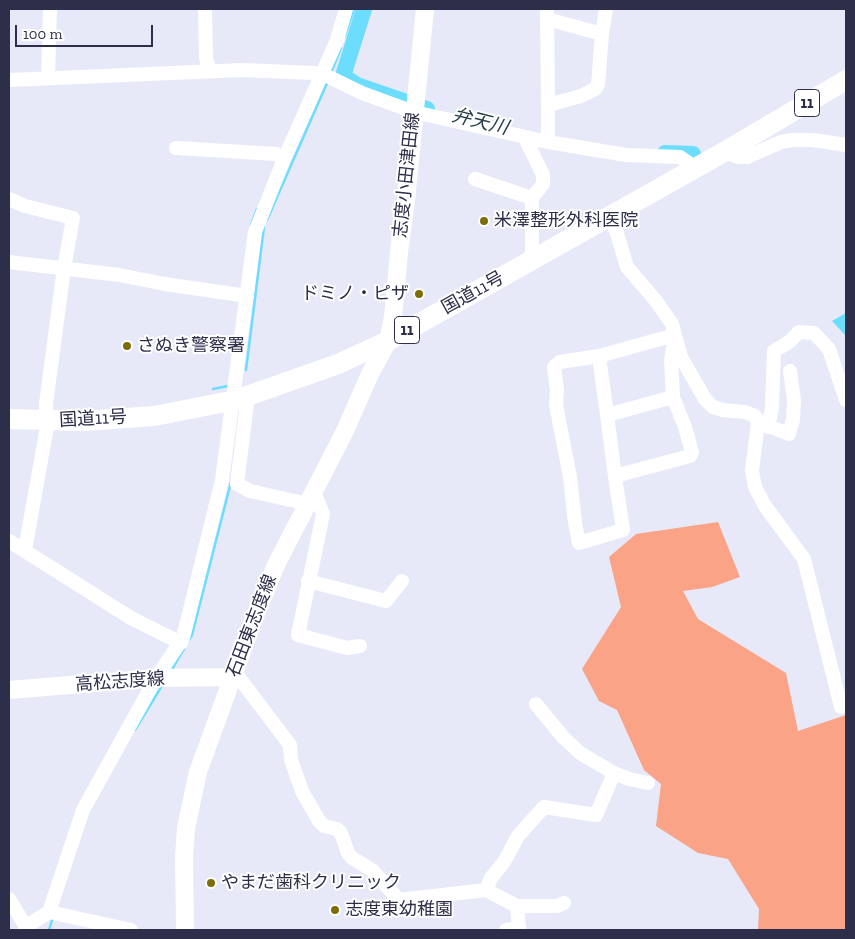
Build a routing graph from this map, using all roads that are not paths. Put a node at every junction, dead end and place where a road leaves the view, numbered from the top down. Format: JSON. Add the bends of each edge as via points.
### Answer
{"nodes":[{"id":1,"x":50,"y":9,"type":"edge"},
{"id":2,"x":205,"y":9,"type":"edge"},
{"id":3,"x":346,"y":9,"type":"edge"},
{"id":4,"x":426,"y":9,"type":"edge"},
{"id":5,"x":606,"y":9,"type":"edge"},
{"id":6,"x":547,"y":14,"type":"edge"},
{"id":7,"x":602,"y":34,"type":"junction"},
{"id":8,"x":210,"y":71,"type":"junction"},
{"id":9,"x":322,"y":74,"type":"junction"},
{"id":10,"x":48,"y":78,"type":"junction"},
{"id":11,"x":9,"y":80,"type":"edge"},
{"id":12,"x":846,"y":80,"type":"edge"},
{"id":13,"x":548,"y":105,"type":"junction"},
{"id":14,"x":414,"y":112,"type":"junction"},
{"id":15,"x":526,"y":138,"type":"junction"},
{"id":16,"x":548,"y":142,"type":"junction"},
{"id":17,"x":846,"y":145,"type":"edge"},
{"id":18,"x":176,"y":148,"type":"dead end"},
{"id":19,"x":724,"y":152,"type":"junction"},
{"id":20,"x":284,"y":159,"type":"junction"},
{"id":21,"x":696,"y":168,"type":"junction"},
{"id":22,"x":475,"y":179,"type":"dead end"},
{"id":23,"x":532,"y":198,"type":"junction"},
{"id":24,"x":9,"y":199,"type":"edge"},
{"id":25,"x":608,"y":217,"type":"junction"},
{"id":26,"x":532,"y":259,"type":"junction"},
{"id":27,"x":9,"y":262,"type":"edge"},
{"id":28,"x":64,"y":268,"type":"junction"},
{"id":29,"x":247,"y":296,"type":"junction"},
{"id":30,"x":675,"y":335,"type":"junction"},
{"id":31,"x":388,"y":341,"type":"junction"},
{"id":32,"x":599,"y":356,"type":"junction"},
{"id":33,"x":790,"y":371,"type":"dead end"},
{"id":34,"x":673,"y":397,"type":"junction"},
{"id":35,"x":240,"y":398,"type":"junction"},
{"id":36,"x":846,"y":400,"type":"edge"},
{"id":37,"x":607,"y":415,"type":"junction"},
{"id":38,"x":9,"y":419,"type":"edge"},
{"id":39,"x":47,"y":421,"type":"junction"},
{"id":40,"x":763,"y":425,"type":"junction"},
{"id":41,"x":615,"y":476,"type":"junction"},
{"id":42,"x":311,"y":497,"type":"junction"},
{"id":43,"x":9,"y":541,"type":"edge"},
{"id":44,"x":24,"y":550,"type":"junction"},
{"id":45,"x":308,"y":581,"type":"junction"},
{"id":46,"x":402,"y":581,"type":"dead end"},
{"id":47,"x":181,"y":644,"type":"junction"},
{"id":48,"x":360,"y":646,"type":"dead end"},
{"id":49,"x":233,"y":674,"type":"junction"},
{"id":50,"x":156,"y":678,"type":"junction"},
{"id":51,"x":9,"y":690,"type":"edge"},
{"id":52,"x":536,"y":704,"type":"dead end"},
{"id":53,"x":841,"y":707,"type":"dead end"},
{"id":54,"x":614,"y":773,"type":"junction"},
{"id":55,"x":648,"y":783,"type":"dead end"},
{"id":56,"x":486,"y":890,"type":"junction"},
{"id":57,"x":9,"y":899,"type":"edge"},
{"id":58,"x":564,"y":903,"type":"dead end"},
{"id":59,"x":517,"y":906,"type":"junction"},
{"id":60,"x":49,"y":912,"type":"junction"},
{"id":61,"x":27,"y":928,"type":"edge"},
{"id":62,"x":131,"y":930,"type":"edge"},
{"id":63,"x":185,"y":930,"type":"edge"},
{"id":64,"x":506,"y":930,"type":"edge"}],
"edges":[{"from":1,"to":10,"type":"street"},
{"from":2,"to":8,"type":"street","via":[[206,58]]},
{"from":3,"to":9,"type":"street"},
{"from":4,"to":14,"type":"main road","name":"志度小田津田線"},
{"from":5,"to":7,"type":"street"},
{"from":6,"to":7,"type":"street"},
{"from":6,"to":13,"type":"street"},
{"from":7,"to":13,"type":"street","via":[[595,89]]},
{"from":8,"to":9,"type":"street","via":[[280,70]]},
{"from":8,"to":10,"type":"street"},
{"from":9,"to":14,"type":"street"},
{"from":9,"to":20,"type":"street"},
{"from":10,"to":11,"type":"street"},
{"from":12,"to":19,"type":"highway","name":"国道11号","number":"11"},
{"from":13,"to":16,"type":"street"},
{"from":14,"to":15,"type":"street"},
{"from":14,"to":31,"type":"main road","name":"志度小田津田線"},
{"from":15,"to":16,"type":"street"},
{"from":15,"to":23,"type":"street","via":[[543,175],[543,184]]},
{"from":16,"to":21,"type":"street","via":[[626,155],[680,157]]},
{"from":17,"to":19,"type":"street","via":[[792,140],[747,157]]},
{"from":18,"to":20,"type":"street","via":[[276,154]]},
{"from":19,"to":21,"type":"highway","name":"国道11号","number":"11"},
{"from":20,"to":29,"type":"street","via":[[255,232]]},
{"from":21,"to":25,"type":"highway","name":"国道11号","number":"11"},
{"from":22,"to":23,"type":"street"},
{"from":23,"to":26,"type":"street"},
{"from":24,"to":28,"type":"street","via":[[73,218]]},
{"from":25,"to":26,"type":"highway","name":"国道11号","number":"11"},
{"from":25,"to":30,"type":"street","via":[[616,230],[627,267],[663,310]]},
{"from":26,"to":31,"type":"highway","name":"国道11号","number":"11"},
{"from":27,"to":28,"type":"street"},
{"from":28,"to":29,"type":"street"},
{"from":28,"to":39,"type":"street","via":[[46,404]]},
{"from":29,"to":35,"type":"street"},
{"from":30,"to":32,"type":"street"},
{"from":30,"to":34,"type":"street","via":[[671,360]]},
{"from":30,"to":40,"type":"street","via":[[681,357],[713,407],[745,412],[755,416]]},
{"from":31,"to":35,"type":"highway","name":"国道11号","number":"11","via":[[338,364]]},
{"from":31,"to":42,"type":"main road","name":"石田東志度線"},
{"from":32,"to":37,"type":"street"},
{"from":32,"to":41,"type":"street","via":[[560,362],[554,366],[558,390],[556,405],[579,543],[623,530]]},
{"from":33,"to":40,"type":"street","via":[[794,400],[789,434]]},
{"from":34,"to":37,"type":"street"},
{"from":34,"to":41,"type":"street","via":[[690,444],[690,456]]},
{"from":35,"to":39,"type":"highway","name":"国道11号","number":"11","via":[[154,416],[84,422]]},
{"from":35,"to":42,"type":"street","via":[[237,484],[250,491]]},
{"from":35,"to":47,"type":"street"},
{"from":36,"to":40,"type":"street","via":[[829,349],[814,334],[798,332],[774,351],[772,408]]},
{"from":37,"to":41,"type":"street"},
{"from":38,"to":39,"type":"highway","name":"国道11号","number":"11"},
{"from":39,"to":44,"type":"street"},
{"from":40,"to":53,"type":"street","via":[[752,472],[755,487],[804,559]]},
{"from":42,"to":45,"type":"street","via":[[323,514]]},
{"from":42,"to":49,"type":"main road","name":"石田東志度線","via":[[276,565]]},
{"from":43,"to":44,"type":"street"},
{"from":44,"to":47,"type":"street","via":[[131,618]]},
{"from":45,"to":46,"type":"street","via":[[386,601]]},
{"from":45,"to":48,"type":"street","via":[[298,635],[347,648]]},
{"from":47,"to":50,"type":"street"},
{"from":49,"to":50,"type":"main road","name":"高松志度線"},
{"from":49,"to":56,"type":"street","via":[[290,745],[291,760],[302,791],[318,821],[337,829],[352,858],[372,870],[399,900]]},
{"from":49,"to":63,"type":"main road","name":"石田東志度線","via":[[198,772],[186,828]]},
{"from":50,"to":51,"type":"main road","name":"高松志度線"},
{"from":50,"to":60,"type":"street","via":[[83,810]]},
{"from":52,"to":54,"type":"street","via":[[562,737],[580,753]]},
{"from":54,"to":55,"type":"street"},
{"from":54,"to":56,"type":"street","via":[[596,815],[544,808],[518,836]]},
{"from":56,"to":59,"type":"street"},
{"from":57,"to":61,"type":"street"},
{"from":58,"to":59,"type":"street","via":[[557,906]]},
{"from":59,"to":64,"type":"street","via":[[519,928]]},
{"from":60,"to":61,"type":"street"},
{"from":60,"to":62,"type":"street"}]}
